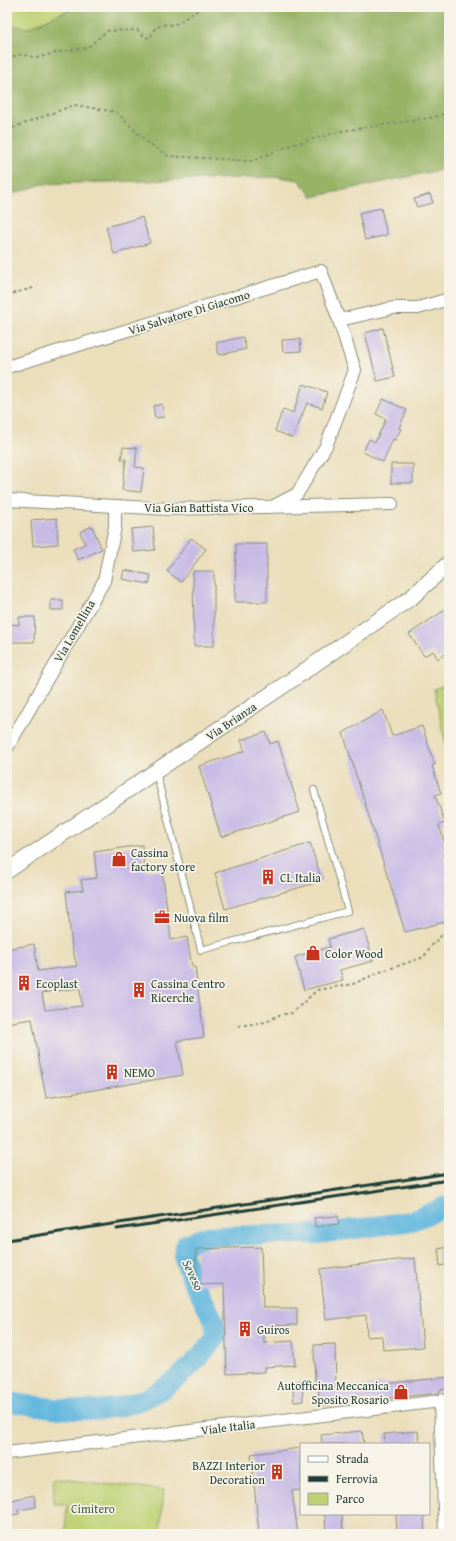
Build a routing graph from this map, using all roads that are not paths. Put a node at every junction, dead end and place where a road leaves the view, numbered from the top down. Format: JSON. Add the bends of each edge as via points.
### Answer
{"nodes":[{"id":1,"x":449,"y":300,"type":"edge"},
{"id":2,"x":340,"y":320,"type":"junction"},
{"id":3,"x":7,"y":367,"type":"edge"},
{"id":4,"x":7,"y":500,"type":"edge"},
{"id":5,"x":392,"y":504,"type":"dead end"},
{"id":6,"x":115,"y":506,"type":"junction"},
{"id":7,"x":272,"y":507,"type":"junction"},
{"id":8,"x":449,"y":563,"type":"edge"},
{"id":9,"x":7,"y":748,"type":"edge"},
{"id":10,"x":156,"y":771,"type":"junction"},
{"id":11,"x":314,"y":790,"type":"dead end"},
{"id":12,"x":7,"y":871,"type":"edge"},
{"id":13,"x":445,"y":1401,"type":"edge"},
{"id":14,"x":7,"y":1453,"type":"edge"},
{"id":15,"x":446,"y":1499,"type":"edge"},
{"id":16,"x":445,"y":1534,"type":"edge"}],
"edges":[{"from":1,"to":2,"type":"street","via":[[418,308],[393,308]]},
{"from":2,"to":3,"type":"street","name":"Via Salvatore Di Giacomo","via":[[321,271]]},
{"from":2,"to":7,"type":"street","name":"Via Salvatore Di Giacomo","via":[[355,370],[326,446],[302,487],[297,494]]},
{"from":4,"to":6,"type":"street","name":"Via Gian Battista Vico"},
{"from":5,"to":7,"type":"street","name":"Via Gian Battista Vico"},
{"from":6,"to":7,"type":"street","name":"Via Gian Battista Vico","via":[[169,509]]},
{"from":6,"to":9,"type":"street","name":"Via Lomellina","via":[[115,527],[104,581]]},
{"from":8,"to":10,"type":"street","name":"Via Brianza","via":[[412,597]]},
{"from":10,"to":11,"type":"lane","via":[[201,950],[348,911]]},
{"from":10,"to":12,"type":"street","name":"Via Brianza"},
{"from":13,"to":14,"type":"street","name":"Viale Italia"},
{"from":13,"to":15,"type":"street"},
{"from":15,"to":16,"type":"street"}]}
